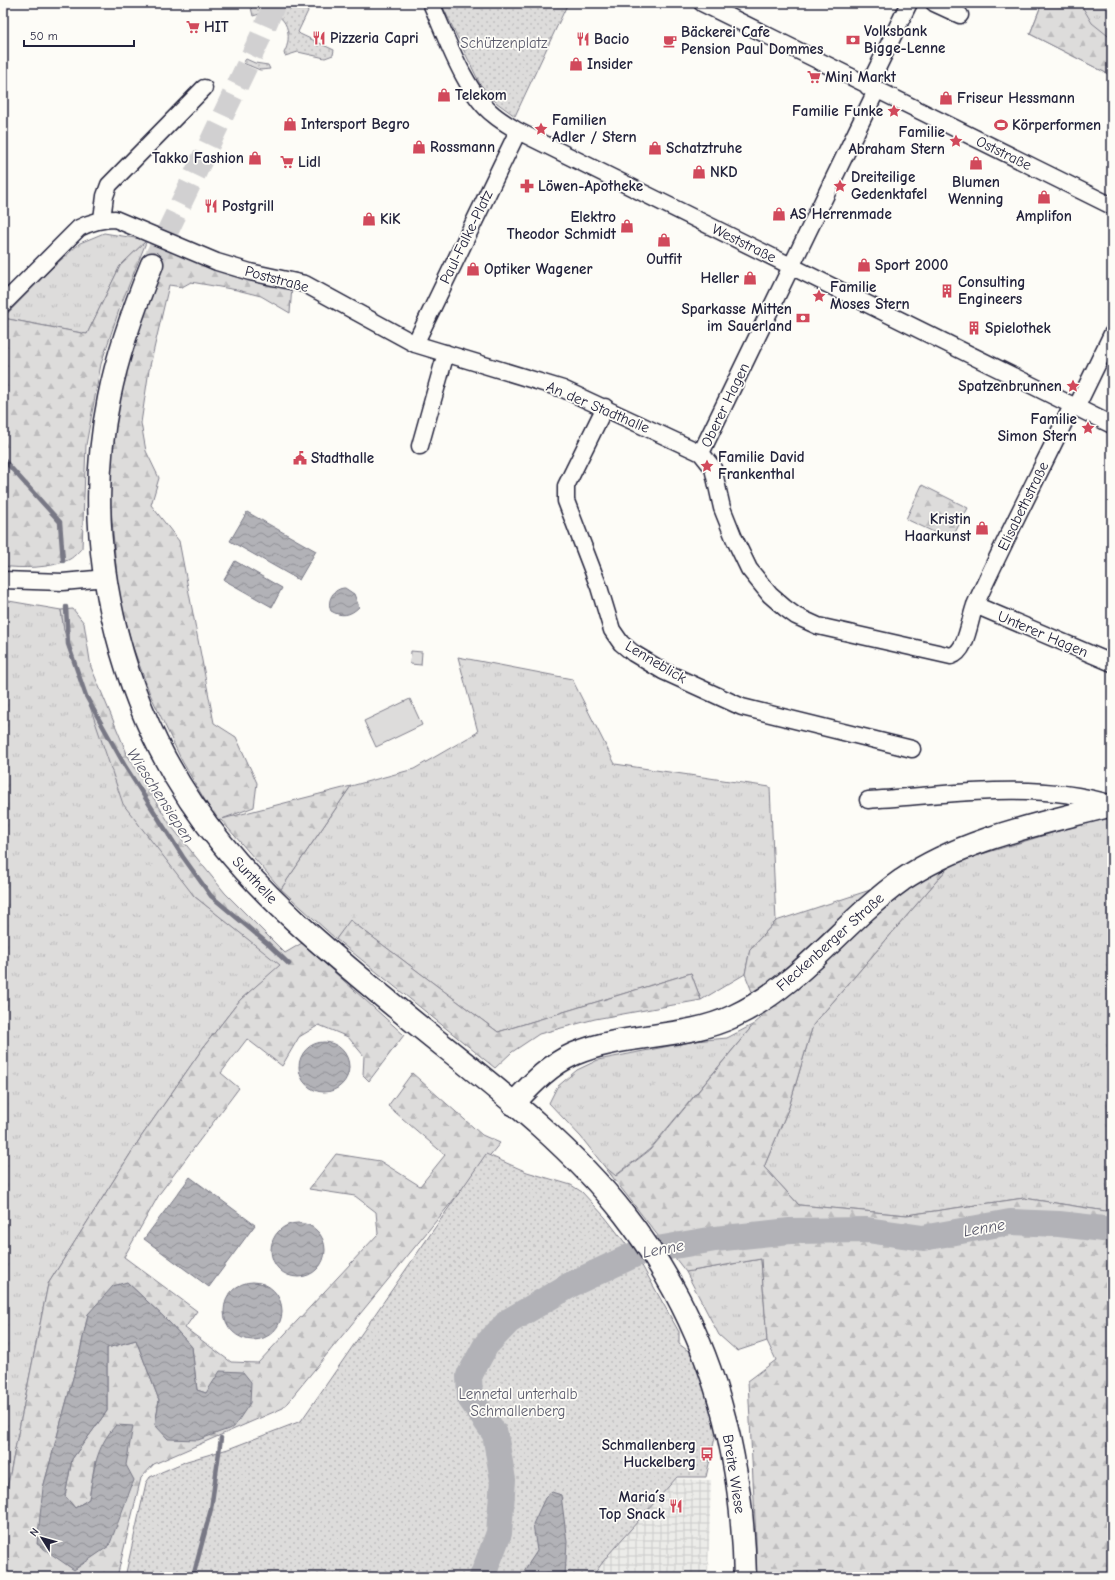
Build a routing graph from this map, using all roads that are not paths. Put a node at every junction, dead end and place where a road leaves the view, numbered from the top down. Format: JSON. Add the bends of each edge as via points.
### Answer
{"nodes":[{"id":1,"x":431,"y":3,"type":"edge"},
{"id":2,"x":702,"y":3,"type":"edge"},
{"id":3,"x":909,"y":3,"type":"edge"},
{"id":4,"x":934,"y":3,"type":"edge"},
{"id":5,"x":960,"y":15,"type":"dead end"},
{"id":6,"x":204,"y":88,"type":"dead end"},
{"id":7,"x":872,"y":89,"type":"junction"},
{"id":8,"x":518,"y":130,"type":"junction"},
{"id":9,"x":1112,"y":206,"type":"edge"},
{"id":10,"x":102,"y":219,"type":"junction"},
{"id":11,"x":152,"y":264,"type":"tunnel mouth"},
{"id":12,"x":792,"y":267,"type":"junction"},
{"id":13,"x":3,"y":304,"type":"edge"},
{"id":14,"x":1112,"y":334,"type":"edge"},
{"id":15,"x":415,"y":344,"type":"junction"},
{"id":16,"x":446,"y":353,"type":"junction"},
{"id":17,"x":605,"y":407,"type":"junction"},
{"id":18,"x":1074,"y":407,"type":"junction"},
{"id":19,"x":1112,"y":425,"type":"edge"},
{"id":20,"x":420,"y":446,"type":"dead end"},
{"id":21,"x":701,"y":453,"type":"junction"},
{"id":22,"x":106,"y":578,"type":"junction"},
{"id":23,"x":3,"y":580,"type":"edge"},
{"id":24,"x":975,"y":605,"type":"junction"},
{"id":25,"x":1112,"y":663,"type":"edge"},
{"id":26,"x":912,"y":749,"type":"dead end"},
{"id":27,"x":868,"y":800,"type":"dead end"},
{"id":28,"x":1112,"y":804,"type":"edge"},
{"id":29,"x":513,"y":1104,"type":"junction"},
{"id":30,"x":591,"y":1178,"type":"joint"},
{"id":31,"x":745,"y":1577,"type":"edge"}],
"edges":[{"from":1,"to":8,"type":"street","name":"Weststraße","via":[[462,72],[479,99],[493,115]]},
{"from":2,"to":7,"type":"street","name":"Oststraße"},
{"from":3,"to":7,"type":"street","name":"Oberer Hagen"},
{"from":4,"to":5,"type":"street"},
{"from":6,"to":10,"type":"street","via":[[107,190]]},
{"from":7,"to":9,"type":"street","name":"Oststraße"},
{"from":7,"to":12,"type":"street","name":"Oberer Hagen"},
{"from":8,"to":12,"type":"street","name":"Weststraße"},
{"from":8,"to":15,"type":"street","name":"Paul-Falke-Platz"},
{"from":10,"to":13,"type":"street","name":"Poststraße","via":[[79,228]]},
{"from":10,"to":15,"type":"street","name":"Poststraße","via":[[115,219],[126,223],[233,267],[305,284]]},
{"from":11,"to":22,"type":"main road","name":"Sunthelle","via":[[127,329],[108,401],[100,470],[101,545]]},
{"from":12,"to":18,"type":"street","name":"Weststraße"},
{"from":12,"to":21,"type":"street","name":"Oberer Hagen"},
{"from":14,"to":18,"type":"street","name":"Elisabethstraße"},
{"from":15,"to":16,"type":"street","name":"Poststraße"},
{"from":16,"to":17,"type":"street","name":"An der Stadthalle","via":[[563,389]]},
{"from":16,"to":20,"type":"street"},
{"from":17,"to":21,"type":"street","name":"An der Stadthalle"},
{"from":17,"to":26,"type":"street","name":"Lenneblick","via":[[566,486],[566,501],[612,630],[621,643],[663,671],[742,707]]},
{"from":18,"to":19,"type":"street","name":"Weststraße"},
{"from":18,"to":24,"type":"street","name":"Elisabethstraße"},
{"from":21,"to":24,"type":"street","name":"Oberer Hagen","via":[[713,468],[722,508],[749,569],[770,595],[796,616],[836,631],[950,656],[962,648]]},
{"from":22,"to":23,"type":"street","via":[[63,582]]},
{"from":22,"to":29,"type":"main road","name":"Sunthelle","via":[[127,669],[146,718],[174,775],[221,843],[289,914],[386,1000]]},
{"from":24,"to":25,"type":"street","name":"Unterer Hagen"},
{"from":27,"to":28,"type":"street","name":"Fleckenberger Straße","via":[[1010,790],[1083,796]]},
{"from":28,"to":29,"type":"main road","name":"Fleckenberger Straße","via":[[974,844],[940,859],[885,893],[798,974],[759,1003],[710,1027],[635,1038],[574,1054],[539,1076]]},
{"from":29,"to":30,"type":"main road","name":"Sunthelle","via":[[565,1150]]},
{"from":30,"to":31,"type":"main road","name":"Breite Wiese","via":[[623,1214],[668,1278],[697,1334],[722,1404],[738,1487]]}]}
